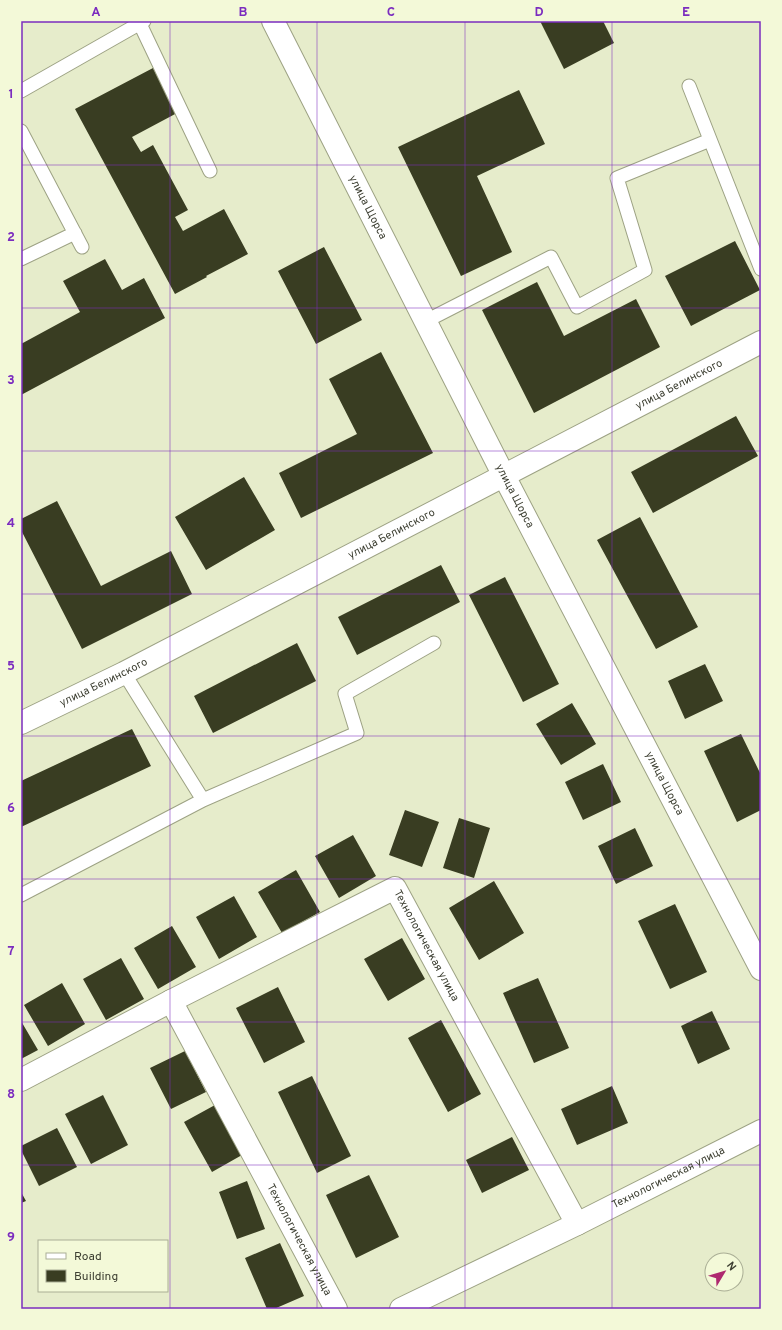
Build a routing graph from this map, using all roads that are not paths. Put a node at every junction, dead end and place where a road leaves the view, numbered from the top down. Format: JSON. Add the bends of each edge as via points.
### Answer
{"nodes":[{"id":1,"x":273,"y":21,"type":"edge"},
{"id":2,"x":142,"y":22,"type":"edge"},
{"id":3,"x":689,"y":86,"type":"dead end"},
{"id":4,"x":21,"y":92,"type":"edge"},
{"id":5,"x":21,"y":131,"type":"edge"},
{"id":6,"x":710,"y":140,"type":"junction"},
{"id":7,"x":210,"y":171,"type":"dead end"},
{"id":8,"x":75,"y":233,"type":"junction"},
{"id":9,"x":82,"y":247,"type":"dead end"},
{"id":10,"x":21,"y":259,"type":"edge"},
{"id":11,"x":761,"y":269,"type":"edge"},
{"id":12,"x":426,"y":321,"type":"junction"},
{"id":13,"x":761,"y":342,"type":"edge"},
{"id":14,"x":503,"y":474,"type":"junction"},
{"id":15,"x":434,"y":643,"type":"dead end"},
{"id":16,"x":124,"y":673,"type":"junction"},
{"id":17,"x":21,"y":724,"type":"edge"},
{"id":18,"x":203,"y":800,"type":"junction"},
{"id":19,"x":21,"y":895,"type":"edge"},
{"id":20,"x":761,"y":969,"type":"edge"},
{"id":21,"x":171,"y":1001,"type":"junction"},
{"id":22,"x":21,"y":1080,"type":"edge"},
{"id":23,"x":761,"y":1131,"type":"edge"},
{"id":24,"x":577,"y":1224,"type":"junction"},
{"id":25,"x":336,"y":1309,"type":"edge"},
{"id":26,"x":401,"y":1309,"type":"edge"}],
"edges":[{"from":1,"to":12,"type":"street","name":"улица Щорса"},
{"from":2,"to":4,"type":"lane"},
{"from":2,"to":7,"type":"lane"},
{"from":3,"to":6,"type":"lane"},
{"from":5,"to":8,"type":"lane"},
{"from":6,"to":11,"type":"lane"},
{"from":6,"to":12,"type":"lane","via":[[617,178],[645,270],[578,307],[551,257]]},
{"from":8,"to":9,"type":"lane"},
{"from":8,"to":10,"type":"lane"},
{"from":12,"to":14,"type":"street","name":"улица Щорса"},
{"from":13,"to":14,"type":"street","name":"улица Белинского"},
{"from":14,"to":16,"type":"street","name":"улица Белинского"},
{"from":14,"to":20,"type":"street","name":"улица Щорса"},
{"from":15,"to":18,"type":"lane","via":[[345,694],[357,733]]},
{"from":16,"to":17,"type":"street","name":"улица Белинского"},
{"from":16,"to":18,"type":"lane"},
{"from":18,"to":19,"type":"lane"},
{"from":21,"to":22,"type":"street","name":"Технологическая улица"},
{"from":21,"to":24,"type":"street","name":"Технологическая улица","via":[[395,888]]},
{"from":21,"to":25,"type":"street","name":"Технологическая улица"},
{"from":23,"to":24,"type":"street","name":"Технологическая улица"},
{"from":24,"to":26,"type":"street","name":"Технологическая улица"}]}
